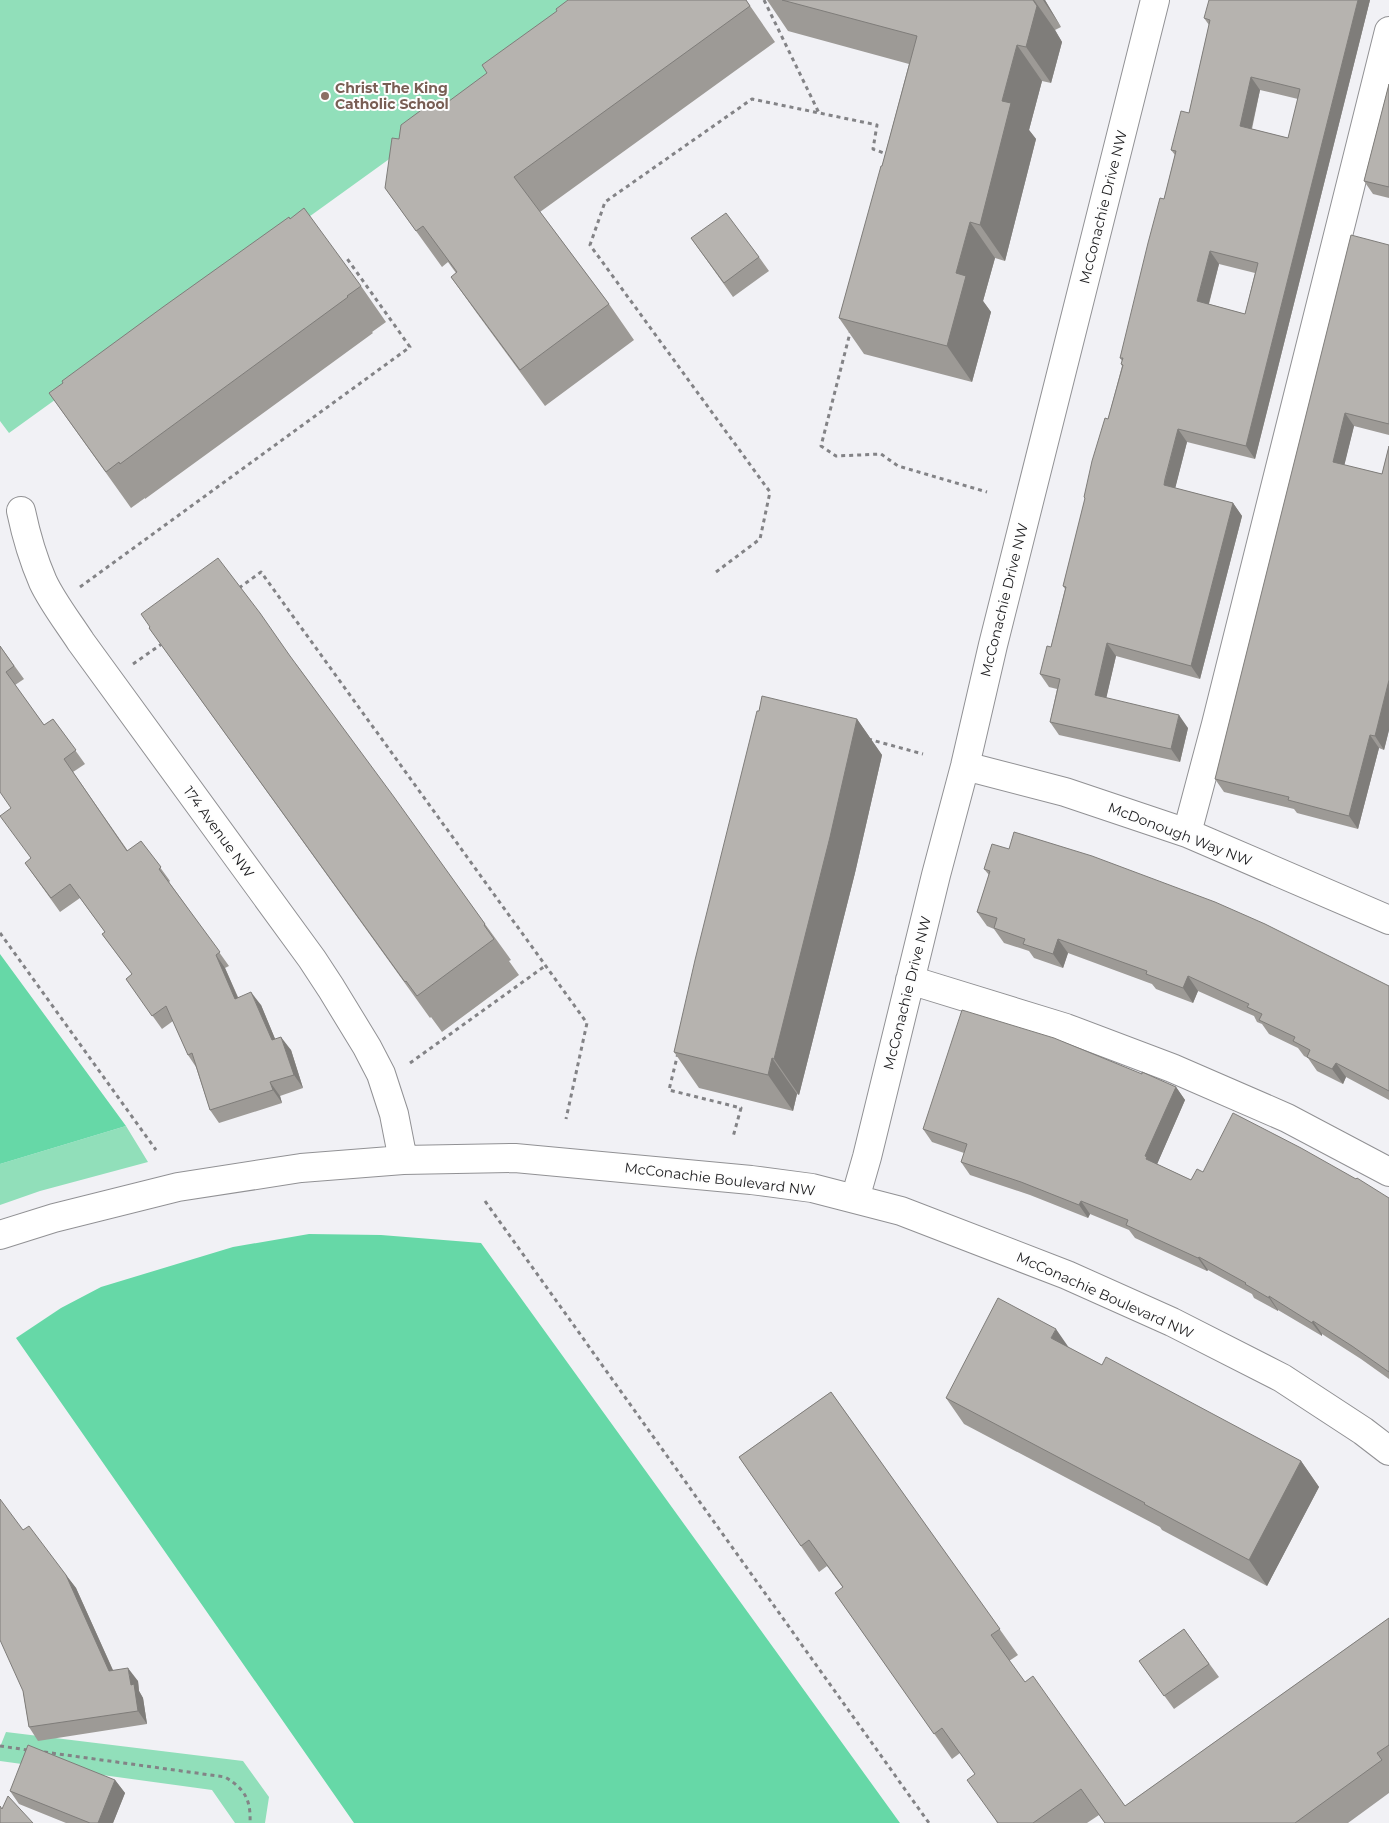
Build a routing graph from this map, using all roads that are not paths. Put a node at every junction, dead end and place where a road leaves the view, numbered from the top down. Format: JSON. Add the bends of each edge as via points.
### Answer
{"nodes":[{"id":1,"x":1155,"y":0,"type":"edge"},
{"id":2,"x":1389,"y":31,"type":"edge"},
{"id":3,"x":21,"y":511,"type":"dead end"},
{"id":4,"x":965,"y":766,"type":"junction"},
{"id":5,"x":1187,"y":833,"type":"junction"},
{"id":6,"x":1389,"y":920,"type":"edge"},
{"id":7,"x":910,"y":980,"type":"junction"},
{"id":8,"x":403,"y":1160,"type":"junction"},
{"id":9,"x":1389,"y":1172,"type":"edge"},
{"id":10,"x":855,"y":1199,"type":"junction"},
{"id":11,"x":0,"y":1235,"type":"edge"},
{"id":12,"x":1389,"y":1451,"type":"edge"}],
"edges":[{"from":1,"to":4,"type":"street","name":"McConachie Drive NW"},
{"from":2,"to":5,"type":"street"},
{"from":3,"to":8,"type":"street","name":"174 Avenue NW","via":[[28,543],[56,605],[312,959],[367,1047],[381,1074]]},
{"from":4,"to":5,"type":"street","name":"McDonough Way NW","via":[[1065,792]]},
{"from":4,"to":7,"type":"street","name":"McConachie Drive NW"},
{"from":5,"to":6,"type":"street","name":"McDonough Way NW"},
{"from":7,"to":9,"type":"street","via":[[1066,1028],[1172,1068],[1287,1118]]},
{"from":7,"to":10,"type":"street","name":"McConachie Drive NW"},
{"from":8,"to":10,"type":"street","name":"McConachie Boulevard NW","via":[[515,1158],[751,1180],[812,1188]]},
{"from":8,"to":11,"type":"street","name":"McConachie Boulevard NW","via":[[301,1168],[178,1187]]},
{"from":10,"to":12,"type":"street","name":"McConachie Boulevard NW","via":[[901,1211],[1067,1275],[1172,1322],[1282,1378]]}]}
